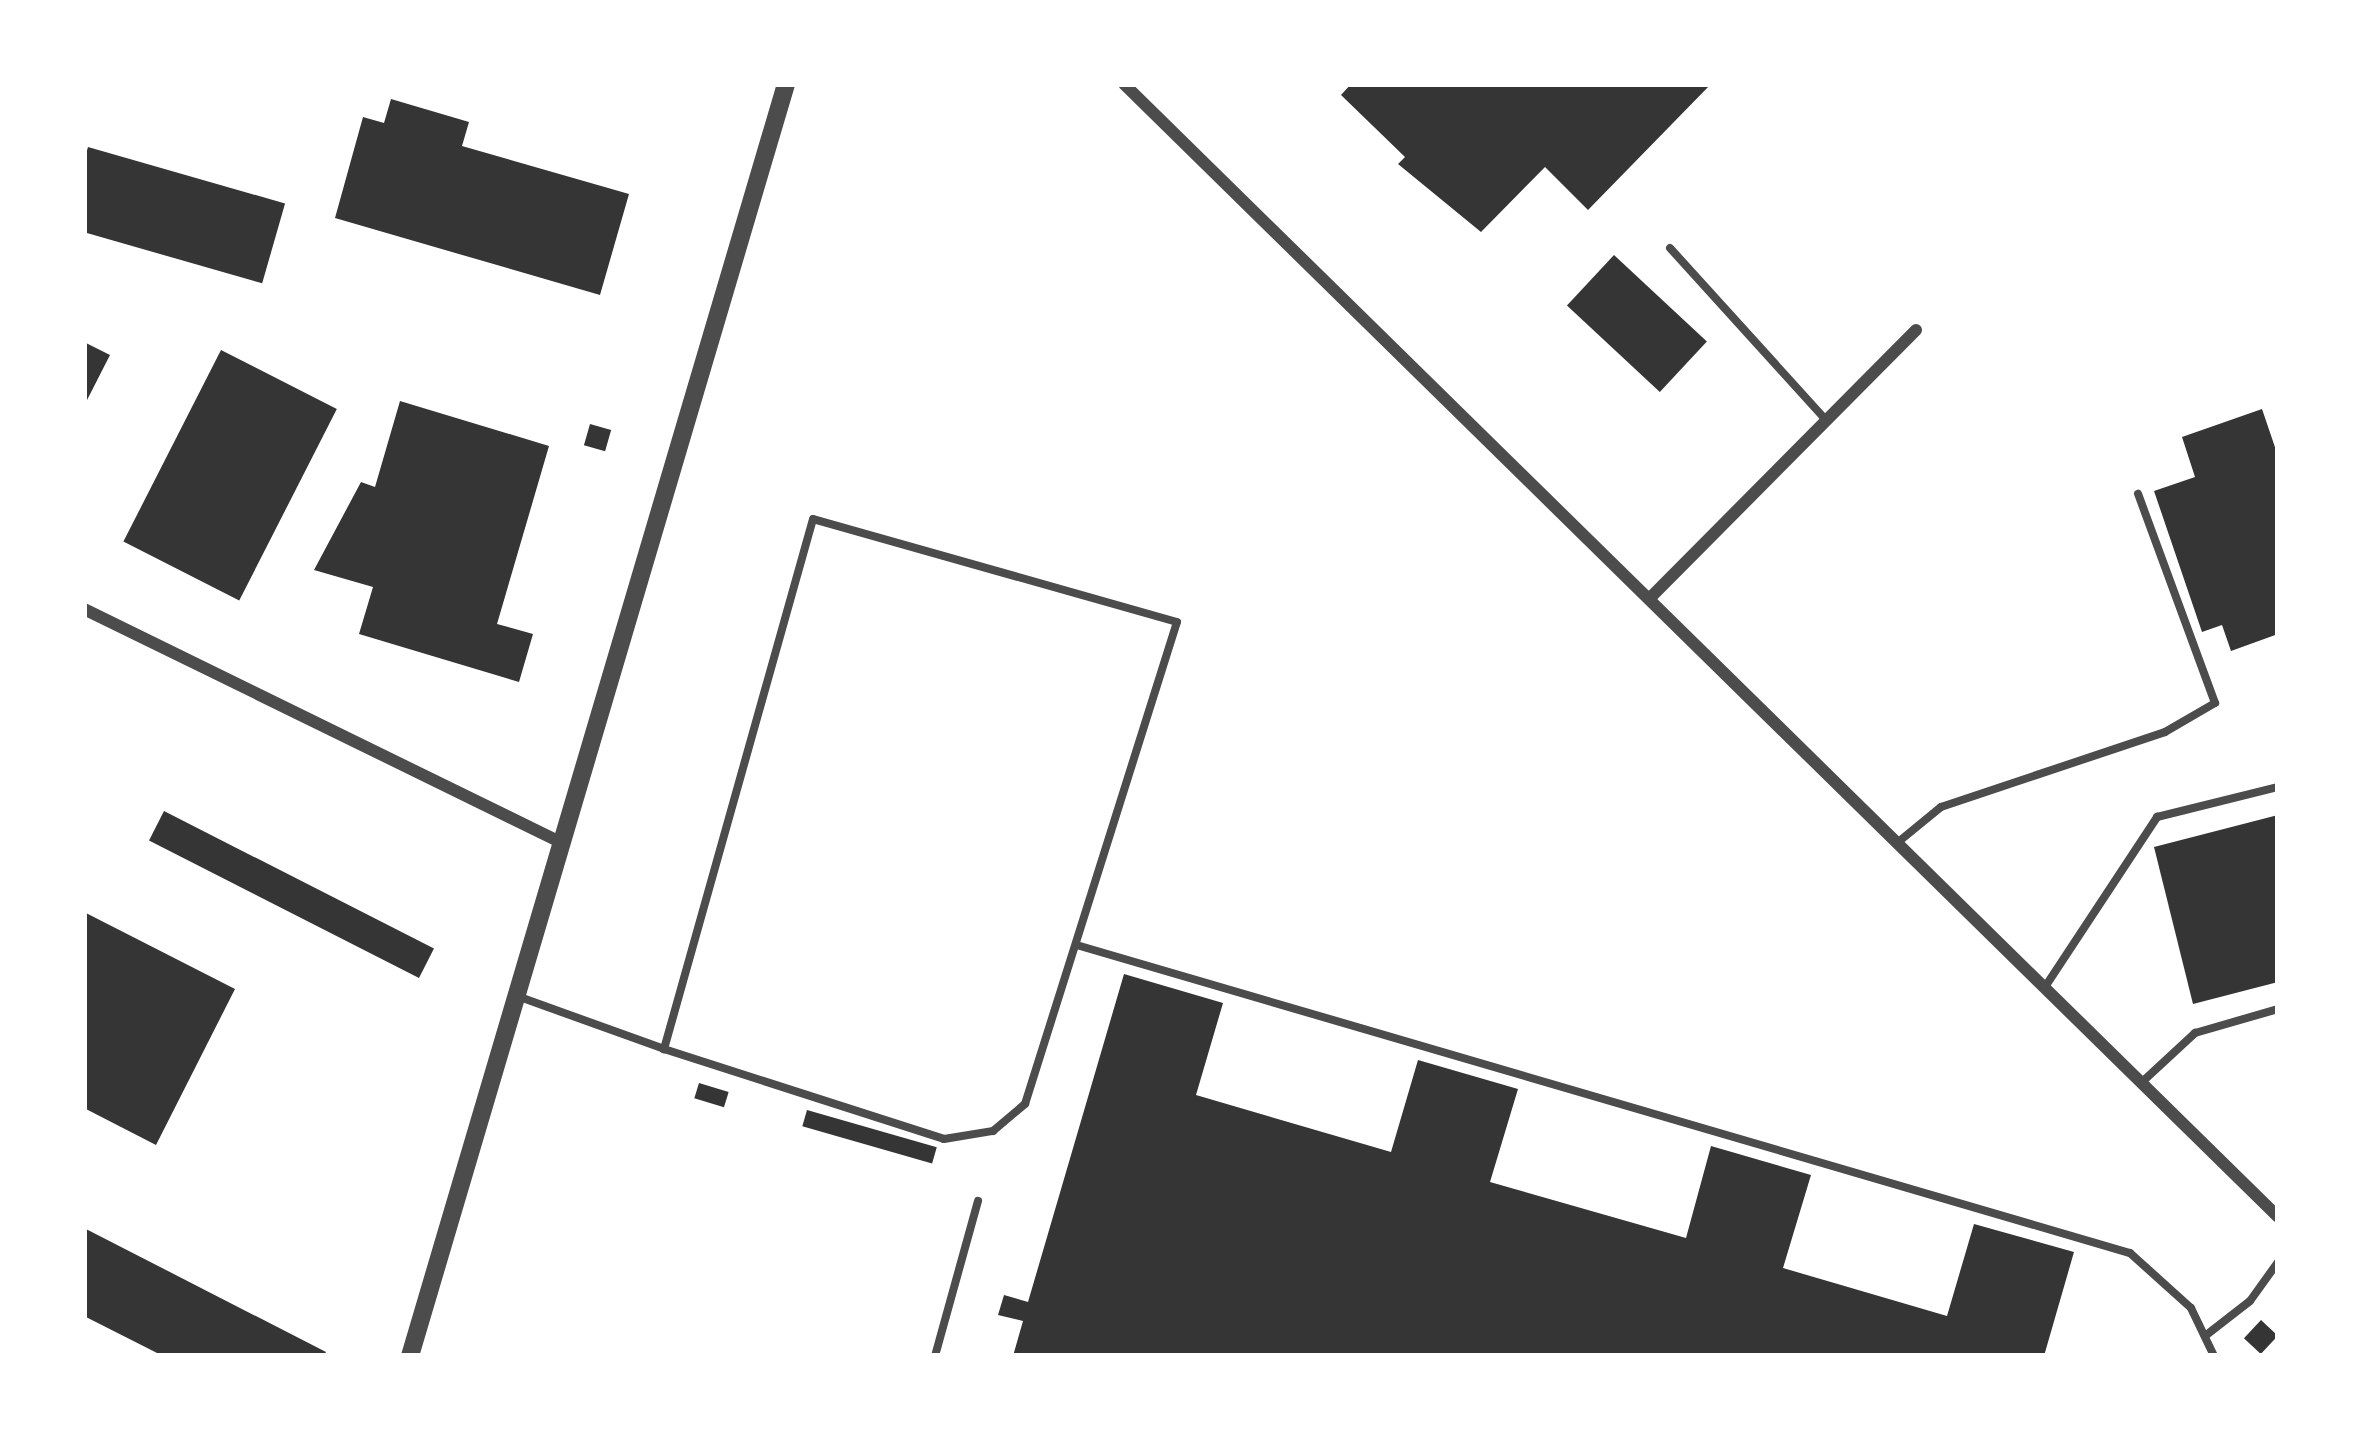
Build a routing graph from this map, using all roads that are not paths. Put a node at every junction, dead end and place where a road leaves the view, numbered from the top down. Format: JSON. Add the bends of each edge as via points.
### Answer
{"nodes":[{"id":1,"x":786,"y":84,"type":"edge"},
{"id":2,"x":1124,"y":84,"type":"edge"},
{"id":3,"x":1670,"y":248,"type":"dead end"},
{"id":4,"x":1916,"y":330,"type":"dead end"},
{"id":5,"x":1826,"y":420,"type":"junction"},
{"id":6,"x":2138,"y":494,"type":"dead end"},
{"id":7,"x":1648,"y":599,"type":"junction"},
{"id":8,"x":84,"y":609,"type":"edge"},
{"id":9,"x":2278,"y":787,"type":"edge"},
{"id":10,"x":562,"y":843,"type":"junction"},
{"id":11,"x":1897,"y":843,"type":"junction"},
{"id":12,"x":1080,"y":946,"type":"junction"},
{"id":13,"x":2044,"y":988,"type":"junction"},
{"id":14,"x":517,"y":996,"type":"junction"},
{"id":15,"x":2278,"y":1009,"type":"edge"},
{"id":16,"x":664,"y":1049,"type":"junction"},
{"id":17,"x":2141,"y":1083,"type":"junction"},
{"id":18,"x":978,"y":1202,"type":"dead end"},
{"id":19,"x":2278,"y":1217,"type":"edge"},
{"id":20,"x":2278,"y":1262,"type":"edge"},
{"id":21,"x":2205,"y":1336,"type":"junction"},
{"id":22,"x":410,"y":1356,"type":"edge"},
{"id":23,"x":935,"y":1356,"type":"edge"},
{"id":24,"x":2214,"y":1356,"type":"edge"}],
"edges":[{"from":1,"to":10,"type":"street"},
{"from":2,"to":7,"type":"street"},
{"from":3,"to":5,"type":"lane"},
{"from":4,"to":5,"type":"street"},
{"from":5,"to":7,"type":"street"},
{"from":6,"to":11,"type":"lane","via":[[2215,703],[2165,732],[1941,807]]},
{"from":7,"to":11,"type":"street"},
{"from":8,"to":10,"type":"street"},
{"from":9,"to":13,"type":"lane","via":[[2157,817]]},
{"from":10,"to":14,"type":"street"},
{"from":11,"to":13,"type":"street"},
{"from":12,"to":16,"type":"lane","via":[[1025,1104],[993,1131],[944,1138]]},
{"from":12,"to":16,"type":"lane","via":[[1177,622],[813,519]]},
{"from":12,"to":21,"type":"lane","via":[[2130,1253],[2192,1308]]},
{"from":13,"to":17,"type":"street"},
{"from":14,"to":16,"type":"lane"},
{"from":14,"to":22,"type":"street"},
{"from":15,"to":17,"type":"lane","via":[[2195,1033]]},
{"from":17,"to":19,"type":"street"},
{"from":18,"to":23,"type":"lane"},
{"from":20,"to":21,"type":"lane","via":[[2250,1301]]},
{"from":21,"to":24,"type":"lane"}]}
